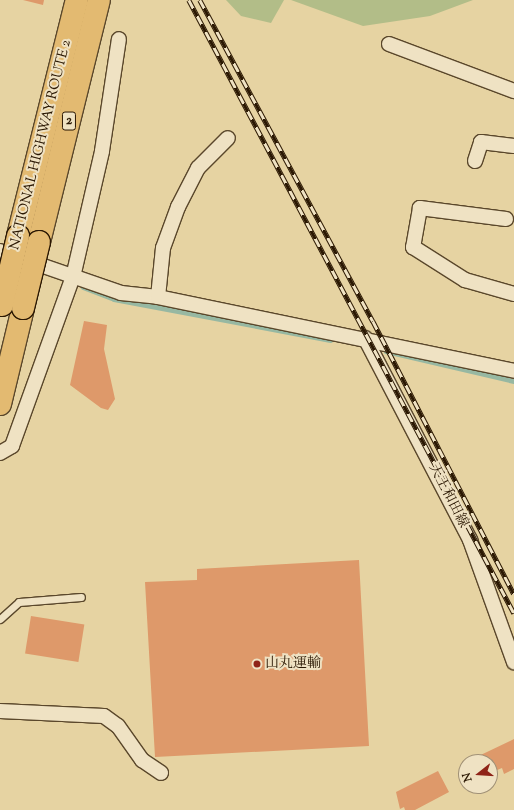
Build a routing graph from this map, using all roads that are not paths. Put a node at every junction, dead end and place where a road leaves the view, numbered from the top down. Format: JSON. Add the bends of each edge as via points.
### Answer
{"nodes":[{"id":1,"x":78,"y":0,"type":"edge"},
{"id":2,"x":99,"y":0,"type":"edge"},
{"id":3,"x":119,"y":40,"type":"dead end"},
{"id":4,"x":390,"y":44,"type":"dead end"},
{"id":5,"x":514,"y":91,"type":"edge"},
{"id":6,"x":228,"y":138,"type":"dead end"},
{"id":7,"x":514,"y":146,"type":"edge"},
{"id":8,"x":475,"y":161,"type":"dead end"},
{"id":9,"x":506,"y":219,"type":"dead end"},
{"id":10,"x":28,"y":239,"type":"junction"},
{"id":11,"x":0,"y":251,"type":"edge"},
{"id":12,"x":73,"y":276,"type":"junction"},
{"id":13,"x":514,"y":294,"type":"edge"},
{"id":14,"x":158,"y":297,"type":"junction"},
{"id":15,"x":8,"y":309,"type":"edge"},
{"id":16,"x":366,"y":339,"type":"junction"},
{"id":17,"x":514,"y":371,"type":"edge"},
{"id":18,"x":0,"y":404,"type":"edge"},
{"id":19,"x":0,"y":453,"type":"edge"},
{"id":20,"x":82,"y":597,"type":"dead end"},
{"id":21,"x":0,"y":619,"type":"edge"},
{"id":22,"x":514,"y":662,"type":"edge"},
{"id":23,"x":0,"y":711,"type":"edge"},
{"id":24,"x":161,"y":773,"type":"dead end"}],
"edges":[{"from":1,"to":10,"type":"highway","name":"NATIONAL HIGHWAY ROUTE 2","number":"2"},
{"from":2,"to":10,"type":"highway","name":"NATIONAL HIGHWAY ROUTE 2","number":"2"},
{"from":3,"to":12,"type":"street","via":[[102,151]]},
{"from":4,"to":5,"type":"street"},
{"from":6,"to":14,"type":"street","via":[[198,168],[178,207],[163,248]]},
{"from":7,"to":8,"type":"street","via":[[481,142]]},
{"from":9,"to":13,"type":"street","via":[[420,208],[412,240],[413,247],[465,280]]},
{"from":10,"to":15,"type":"highway","name":"NATIONAL HIGHWAY ROUTE 2","number":"2","bridge":true},
{"from":11,"to":12,"type":"street"},
{"from":12,"to":14,"type":"street","via":[[121,293]]},
{"from":12,"to":19,"type":"street","via":[[12,446]]},
{"from":14,"to":16,"type":"street"},
{"from":15,"to":18,"type":"highway","name":"NATIONAL HIGHWAY ROUTE 2","number":"2"},
{"from":16,"to":17,"type":"street"},
{"from":16,"to":22,"type":"street","name":"天王和田線","via":[[470,540]]},
{"from":20,"to":21,"type":"lane","via":[[19,602]]},
{"from":23,"to":24,"type":"street","via":[[104,716],[118,726],[142,760]]}]}
